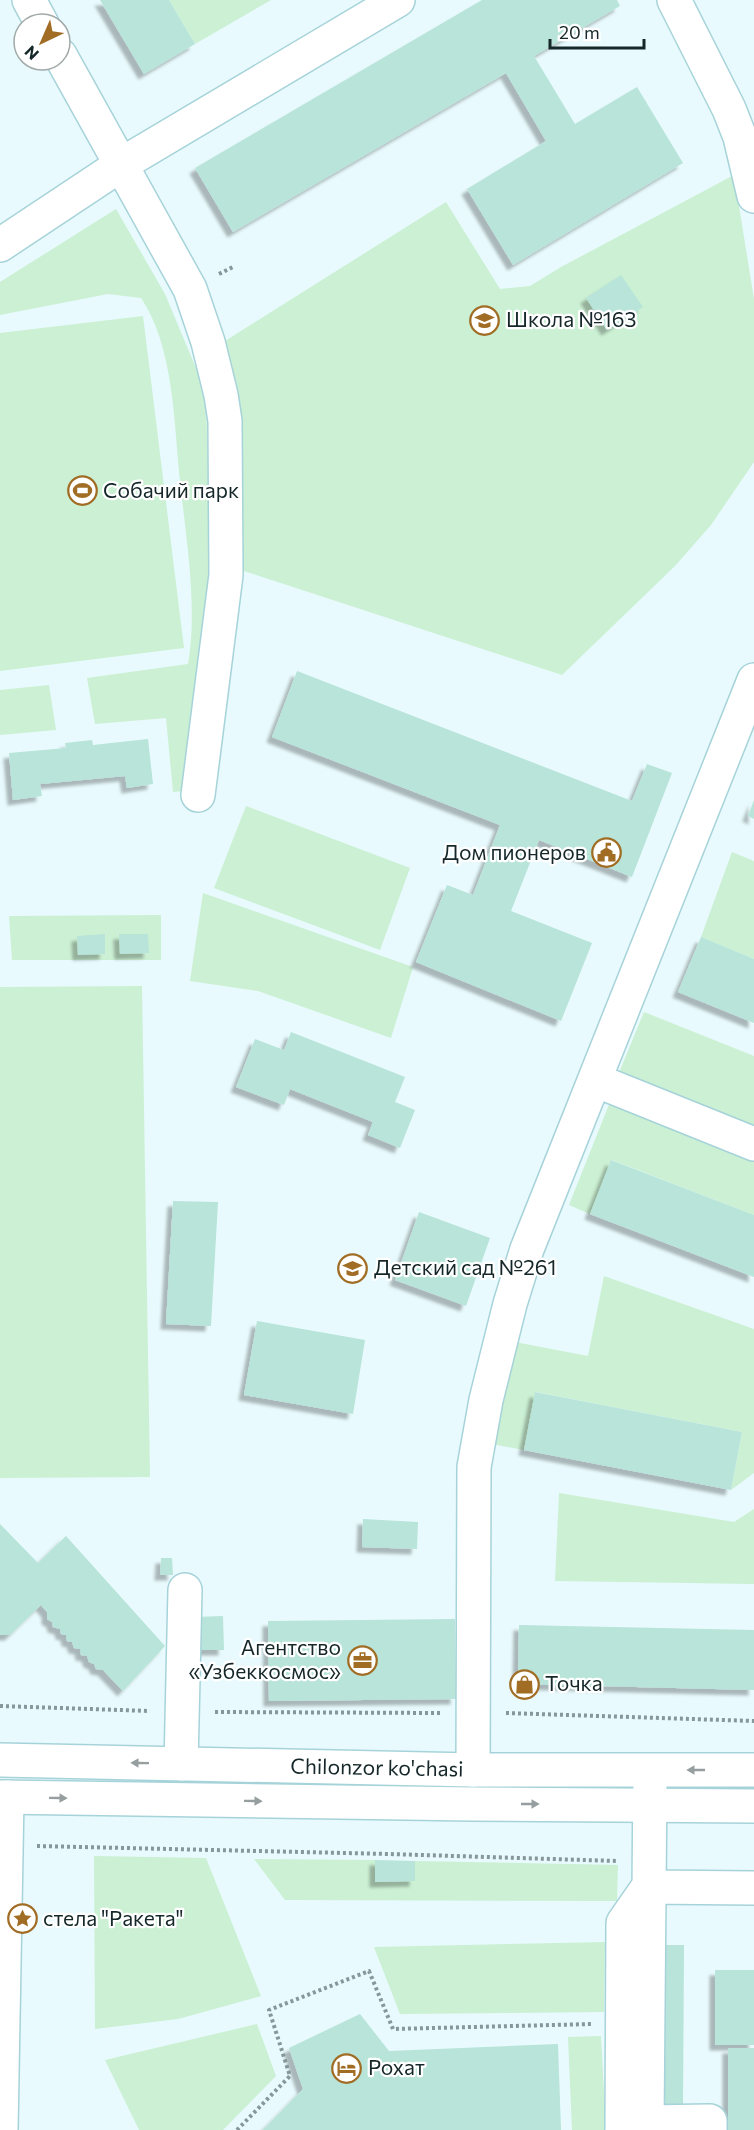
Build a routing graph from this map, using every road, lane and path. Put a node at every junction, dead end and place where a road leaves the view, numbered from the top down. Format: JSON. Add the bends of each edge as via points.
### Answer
{"nodes":[{"id":1,"x":398,"y":0,"type":"edge"},
{"id":2,"x":674,"y":0,"type":"edge"},
{"id":3,"x":70,"y":72,"type":"edge"},
{"id":4,"x":742,"y":107,"type":"edge"},
{"id":5,"x":122,"y":164,"type":"junction"},
{"id":6,"x":754,"y":196,"type":"edge"},
{"id":7,"x":0,"y":245,"type":"edge"},
{"id":8,"x":754,"y":680,"type":"edge"},
{"id":9,"x":198,"y":795,"type":"dead end"},
{"id":10,"x":595,"y":1080,"type":"junction"},
{"id":11,"x":754,"y":1144,"type":"edge"},
{"id":12,"x":185,"y":1590,"type":"dead end"},
{"id":13,"x":0,"y":1706,"type":"edge"},
{"id":14,"x":182,"y":1712,"type":"junction"},
{"id":15,"x":474,"y":1712,"type":"junction"},
{"id":16,"x":754,"y":1721,"type":"edge"},
{"id":17,"x":0,"y":1760,"type":"edge"},
{"id":18,"x":182,"y":1764,"type":"junction"},
{"id":19,"x":473,"y":1770,"type":"junction"},
{"id":20,"x":650,"y":1770,"type":"junction"},
{"id":21,"x":754,"y":1770,"type":"edge"},
{"id":22,"x":4,"y":1797,"type":"edge"},
{"id":23,"x":472,"y":1804,"type":"junction"},
{"id":24,"x":649,"y":1805,"type":"junction"},
{"id":25,"x":754,"y":1806,"type":"edge"},
{"id":26,"x":8,"y":1846,"type":"junction"},
{"id":27,"x":648,"y":1875,"type":"junction"},
{"id":28,"x":754,"y":1888,"type":"edge"},
{"id":29,"x":622,"y":2023,"type":"junction"},
{"id":30,"x":2,"y":2130,"type":"edge"},
{"id":31,"x":237,"y":2130,"type":"edge"},
{"id":32,"x":622,"y":2130,"type":"edge"},
{"id":33,"x":710,"y":2130,"type":"edge"}],
"edges":[{"from":1,"to":5,"type":"street"},
{"from":2,"to":4,"type":"street"},
{"from":3,"to":5,"type":"street"},
{"from":4,"to":6,"type":"street"},
{"from":5,"to":7,"type":"street"},
{"from":5,"to":9,"type":"street","via":[[190,289],[208,342],[225,421],[226,575]]},
{"from":8,"to":10,"type":"street"},
{"from":10,"to":11,"type":"street"},
{"from":10,"to":15,"type":"street","via":[[527,1249],[479,1434],[474,1467]]},
{"from":12,"to":14,"type":"street"},
{"from":13,"to":14,"type":"path"},
{"from":14,"to":15,"type":"path"},
{"from":14,"to":18,"type":"street"},
{"from":15,"to":16,"type":"path"},
{"from":15,"to":19,"type":"street"},
{"from":18,"to":17,"type":"street","name":"Chilonzor ko'chasi","one_way":true},
{"from":18,"to":19,"type":"street","name":"Chilonzor ko'chasi"},
{"from":19,"to":20,"type":"street","name":"Chilonzor ko'chasi"},
{"from":19,"to":23,"type":"street"},
{"from":21,"to":20,"type":"street","name":"Chilonzor ko'chasi","one_way":true},
{"from":20,"to":24,"type":"street"},
{"from":22,"to":23,"type":"street","name":"Chilonzor ko'chasi","one_way":true},
{"from":22,"to":26,"type":"street"},
{"from":23,"to":24,"type":"street","name":"Chilonzor ko'chasi","one_way":true},
{"from":24,"to":25,"type":"street","name":"Chilonzor ko'chasi"},
{"from":24,"to":27,"type":"street"},
{"from":26,"to":27,"type":"path","via":[[389,1854]]},
{"from":26,"to":30,"type":"street"},
{"from":27,"to":28,"type":"street"},
{"from":27,"to":29,"type":"street","via":[[622,1923]]},
{"from":27,"to":33,"type":"street","via":[[647,2122],[710,2121]]},
{"from":29,"to":31,"type":"path","via":[[393,2029],[369,1971],[269,2010],[290,2076]]},
{"from":29,"to":32,"type":"street"}]}
